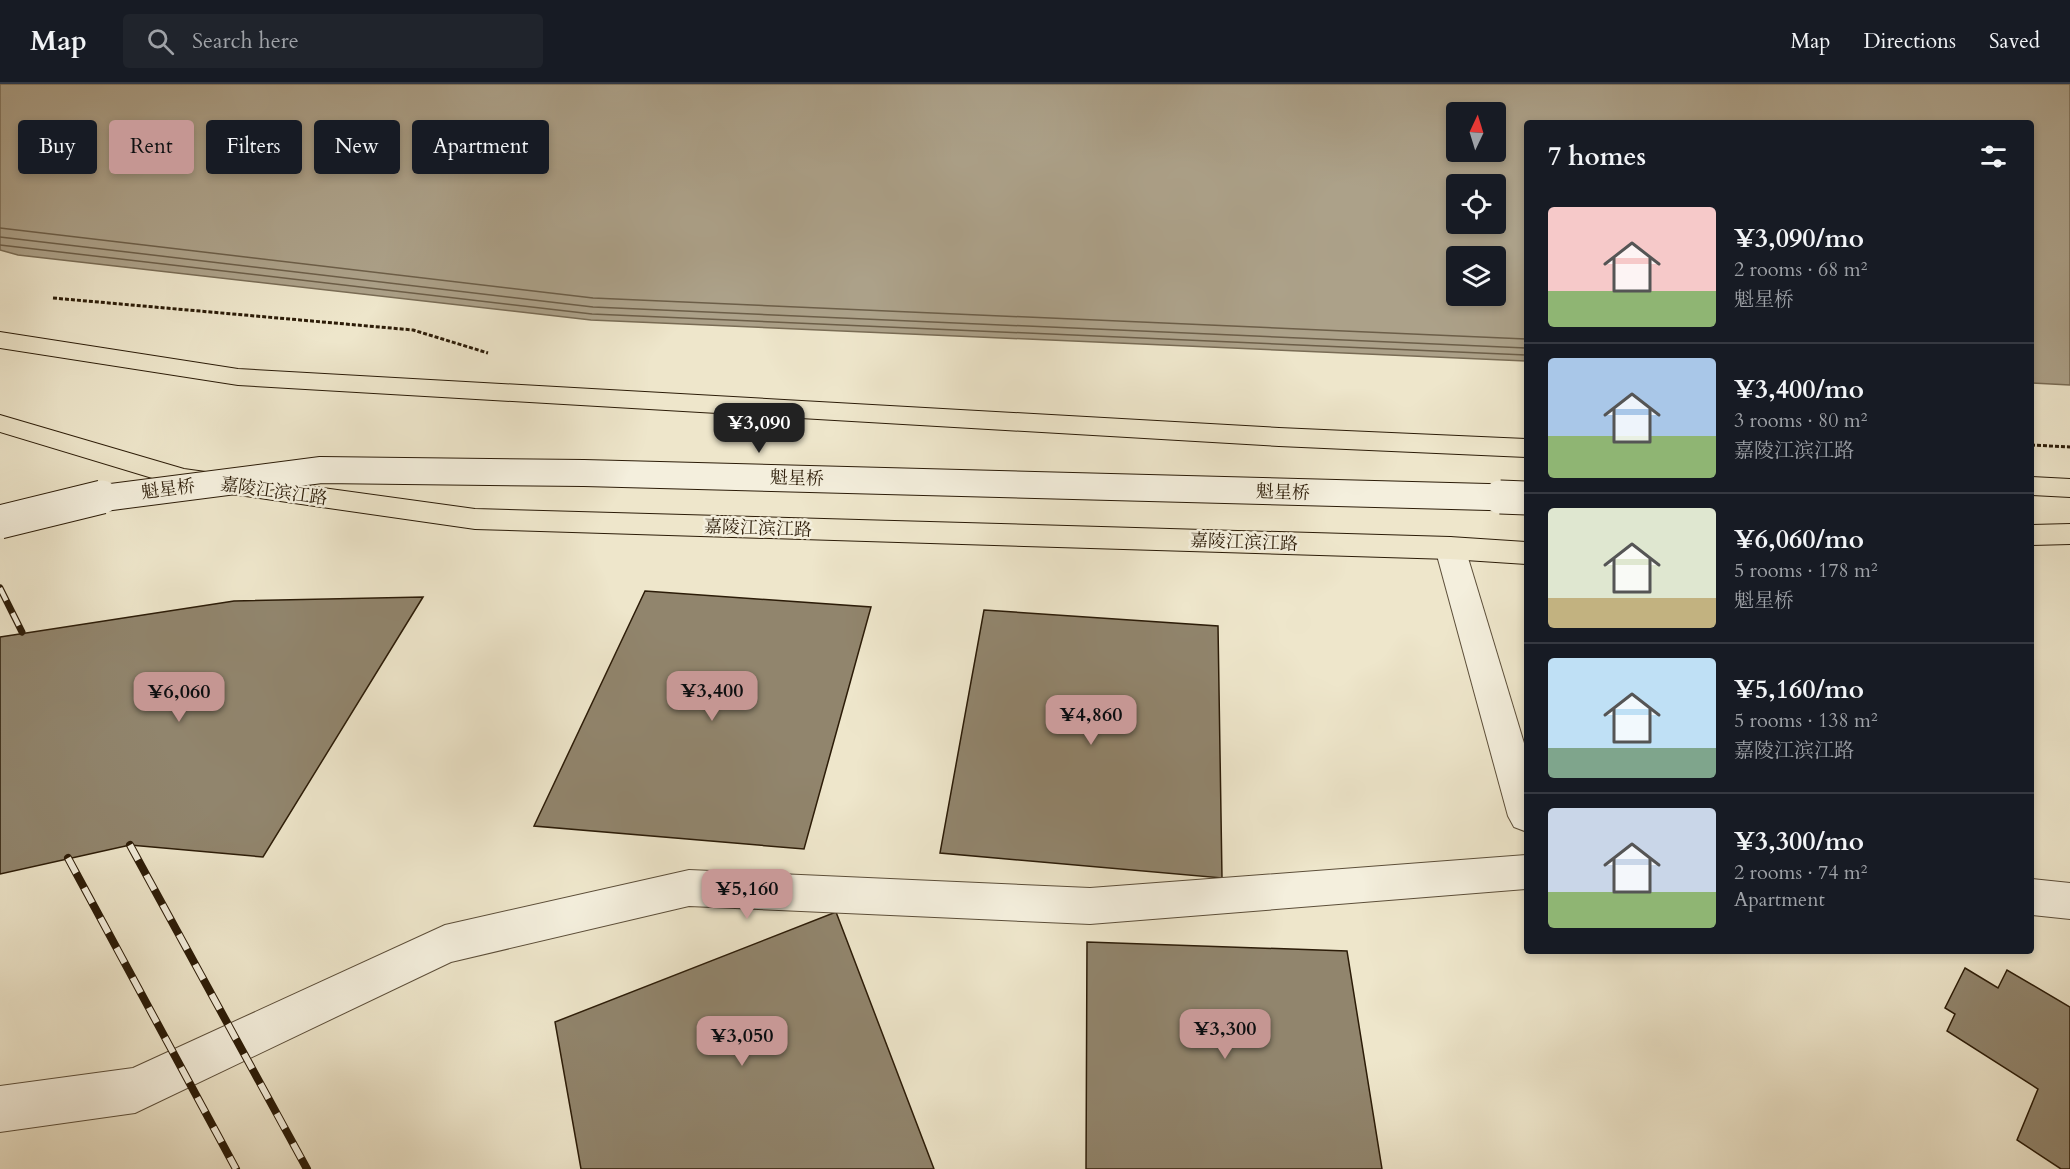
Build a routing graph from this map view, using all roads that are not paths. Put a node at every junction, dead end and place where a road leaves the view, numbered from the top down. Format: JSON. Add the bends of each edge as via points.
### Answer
{"nodes":[{"id":1,"x":0,"y":340,"type":"edge"},
{"id":2,"x":0,"y":423,"type":"edge"},
{"id":3,"x":1524,"y":448,"type":"edge"},
{"id":4,"x":2034,"y":486,"type":"edge"},
{"id":5,"x":2070,"y":488,"type":"edge"},
{"id":6,"x":1524,"y":498,"type":"edge"},
{"id":7,"x":0,"y":522,"type":"edge"},
{"id":8,"x":2070,"y":534,"type":"edge"},
{"id":9,"x":2034,"y":535,"type":"edge"},
{"id":10,"x":1450,"y":548,"type":"junction"},
{"id":11,"x":1524,"y":553,"type":"edge"},
{"id":12,"x":1524,"y":806,"type":"edge"},
{"id":13,"x":1524,"y":872,"type":"edge"},
{"id":14,"x":2034,"y":897,"type":"edge"},
{"id":15,"x":2070,"y":901,"type":"edge"},
{"id":16,"x":0,"y":1109,"type":"edge"}],
"edges":[{"from":1,"to":3,"type":"main road","via":[[238,377],[1268,437]]},
{"from":2,"to":10,"type":"main road","name":"嘉陵江滨江路","via":[[182,478],[475,519]]},
{"from":4,"to":5,"type":"main road"},
{"from":6,"to":7,"type":"main road","name":"魁星桥","bridge":true,"via":[[584,473],[321,470],[103,497]]},
{"from":8,"to":9,"type":"main road"},
{"from":10,"to":11,"type":"main road","name":"嘉陵江滨江路"},
{"from":10,"to":12,"type":"main road"},
{"from":13,"to":16,"type":"main road","via":[[1090,906],[689,888],[446,944],[135,1090]]},
{"from":14,"to":15,"type":"main road"}]}
